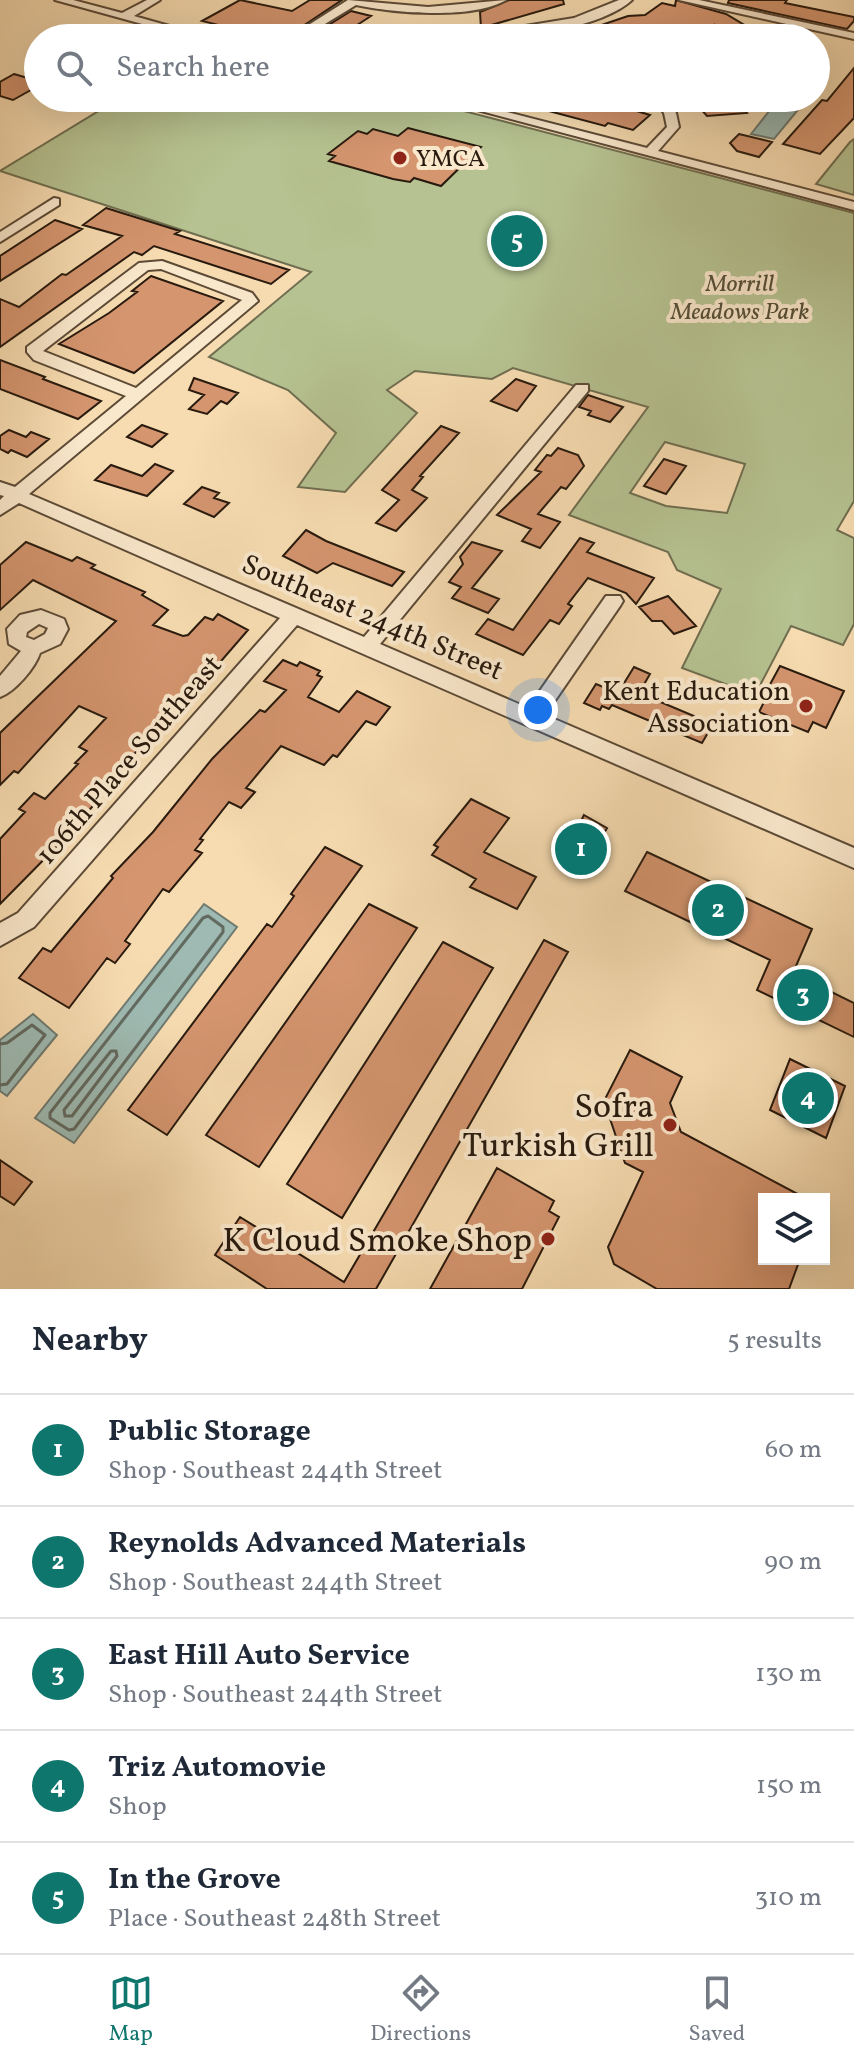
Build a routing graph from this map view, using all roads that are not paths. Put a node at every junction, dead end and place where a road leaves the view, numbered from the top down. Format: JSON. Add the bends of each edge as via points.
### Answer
{"nodes":[{"id":1,"x":60,"y":0,"type":"edge"},
{"id":2,"x":155,"y":0,"type":"edge"},
{"id":3,"x":501,"y":0,"type":"edge"},
{"id":4,"x":627,"y":0,"type":"edge"},
{"id":5,"x":684,"y":0,"type":"edge"},
{"id":6,"x":354,"y":1,"type":"edge"},
{"id":7,"x":439,"y":6,"type":"edge"},
{"id":8,"x":123,"y":17,"type":"junction"},
{"id":9,"x":151,"y":24,"type":"edge"},
{"id":10,"x":317,"y":24,"type":"edge"},
{"id":11,"x":556,"y":24,"type":"edge"},
{"id":12,"x":797,"y":24,"type":"edge"},
{"id":13,"x":830,"y":31,"type":"edge"},
{"id":14,"x":854,"y":36,"type":"edge"},
{"id":15,"x":492,"y":112,"type":"edge"},
{"id":16,"x":669,"y":112,"type":"edge"},
{"id":17,"x":650,"y":153,"type":"junction"},
{"id":18,"x":54,"y":202,"type":"dead end"},
{"id":19,"x":854,"y":206,"type":"edge"},
{"id":20,"x":0,"y":238,"type":"edge"},
{"id":21,"x":582,"y":388,"type":"dead end"},
{"id":22,"x":137,"y":394,"type":"junction"},
{"id":23,"x":8,"y":492,"type":"edge"},
{"id":24,"x":0,"y":509,"type":"edge"},
{"id":25,"x":613,"y":601,"type":"dead end"},
{"id":26,"x":294,"y":615,"type":"junction"},
{"id":27,"x":32,"y":647,"type":"dead end"},
{"id":28,"x":367,"y":647,"type":"junction"},
{"id":29,"x":0,"y":689,"type":"edge"},
{"id":30,"x":532,"y":718,"type":"junction"},
{"id":31,"x":854,"y":858,"type":"edge"},
{"id":32,"x":0,"y":935,"type":"edge"}],
"edges":[{"from":1,"to":8,"type":"street"},
{"from":2,"to":8,"type":"street"},
{"from":3,"to":7,"type":"street"},
{"from":4,"to":11,"type":"street","via":[[611,10]]},
{"from":5,"to":12,"type":"street"},
{"from":6,"to":7,"type":"street","via":[[399,11]]},
{"from":6,"to":10,"type":"street"},
{"from":8,"to":9,"type":"street"},
{"from":13,"to":14,"type":"street"},
{"from":15,"to":17,"type":"street"},
{"from":16,"to":17,"type":"street","via":[[673,127]]},
{"from":17,"to":19,"type":"street"},
{"from":18,"to":20,"type":"street"},
{"from":21,"to":28,"type":"street"},
{"from":22,"to":22,"type":"street","via":[[250,301],[243,293],[154,264],[144,266],[38,342],[35,352]]},
{"from":22,"to":23,"type":"street"},
{"from":23,"to":24,"type":"street"},
{"from":23,"to":26,"type":"street","name":"Southeast 244th Street"},
{"from":25,"to":30,"type":"street"},
{"from":26,"to":28,"type":"street","name":"Southeast 244th Street"},
{"from":26,"to":32,"type":"street","name":"106th Place Southeast","via":[[26,920]]},
{"from":27,"to":29,"type":"street","via":[[29,658]]},
{"from":28,"to":30,"type":"street","name":"Southeast 244th Street"},
{"from":30,"to":31,"type":"street","name":"Southeast 244th Street"}]}
